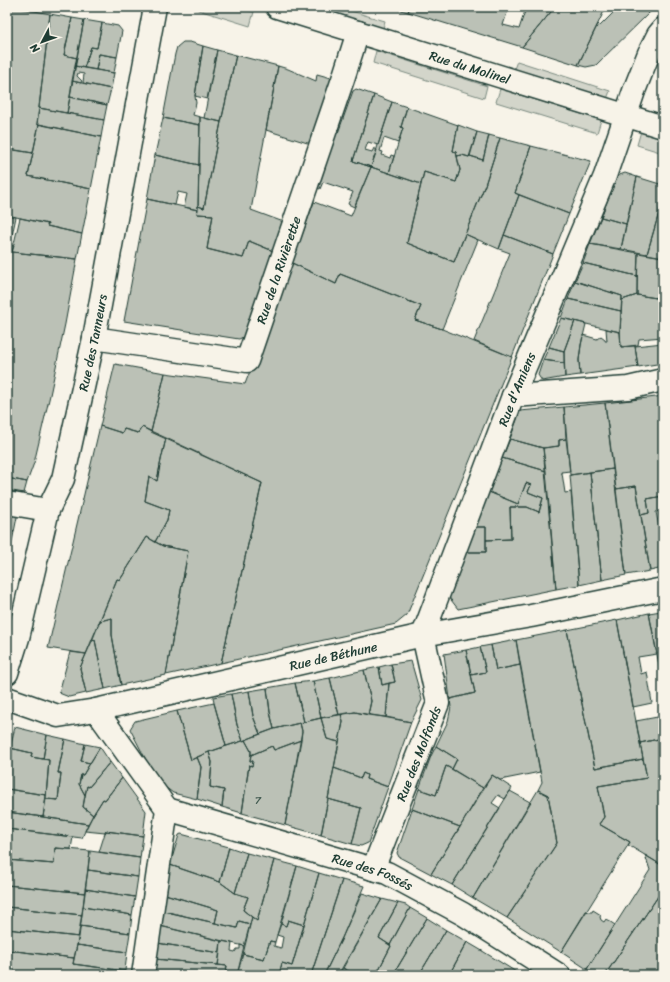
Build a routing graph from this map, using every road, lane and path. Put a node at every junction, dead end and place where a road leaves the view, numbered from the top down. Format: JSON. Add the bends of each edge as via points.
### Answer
{"nodes":[{"id":1,"x":155,"y":7,"type":"edge"},
{"id":2,"x":277,"y":7,"type":"edge"},
{"id":3,"x":663,"y":29,"type":"edge"},
{"id":4,"x":358,"y":32,"type":"junction"},
{"id":5,"x":626,"y":115,"type":"junction"},
{"id":6,"x":663,"y":127,"type":"edge"},
{"id":7,"x":94,"y":338,"type":"junction"},
{"id":8,"x":663,"y":380,"type":"edge"},
{"id":9,"x":513,"y":396,"type":"junction"},
{"id":10,"x":7,"y":503,"type":"edge"},
{"id":11,"x":48,"y":510,"type":"junction"},
{"id":12,"x":663,"y":589,"type":"edge"},
{"id":13,"x":423,"y":635,"type":"junction"},
{"id":14,"x":7,"y":673,"type":"edge"},
{"id":15,"x":7,"y":698,"type":"edge"},
{"id":16,"x":96,"y":710,"type":"junction"},
{"id":17,"x":167,"y":809,"type":"junction"},
{"id":18,"x":373,"y":869,"type":"junction"},
{"id":19,"x":143,"y":975,"type":"edge"},
{"id":20,"x":559,"y":975,"type":"edge"}],
"edges":[{"from":1,"to":7,"type":"street","name":"Rue des Tanneurs"},
{"from":2,"to":4,"type":"street","name":"Rue du Molinel"},
{"from":3,"to":5,"type":"street","name":"Rue d'Amiens","via":[[649,53]]},
{"from":4,"to":5,"type":"street","name":"Rue du Molinel"},
{"from":4,"to":7,"type":"street","name":"Rue de la Rivièrette","via":[[247,361]]},
{"from":5,"to":6,"type":"street","name":"Rue du Molinel"},
{"from":5,"to":9,"type":"street","name":"Rue d'Amiens","via":[[605,176]]},
{"from":7,"to":11,"type":"street","name":"Rue des Tanneurs","via":[[63,478]]},
{"from":8,"to":9,"type":"street","via":[[628,388]]},
{"from":9,"to":13,"type":"street","name":"Rue d'Amiens"},
{"from":10,"to":11,"type":"street"},
{"from":11,"to":14,"type":"street","name":"Rue des Tanneurs","via":[[18,638]]},
{"from":12,"to":13,"type":"street","name":"Rue de Béthune"},
{"from":13,"to":16,"type":"street","name":"Rue de Béthune"},
{"from":13,"to":18,"type":"street","name":"Rue des Molfonds","via":[[438,703]]},
{"from":15,"to":16,"type":"street","name":"Rue de Béthune","via":[[58,716]]},
{"from":16,"to":17,"type":"street"},
{"from":17,"to":18,"type":"street","name":"Rue des Fossés"},
{"from":17,"to":19,"type":"street"},
{"from":18,"to":20,"type":"street","name":"Rue des Fossés","via":[[387,873],[463,914]]}]}
